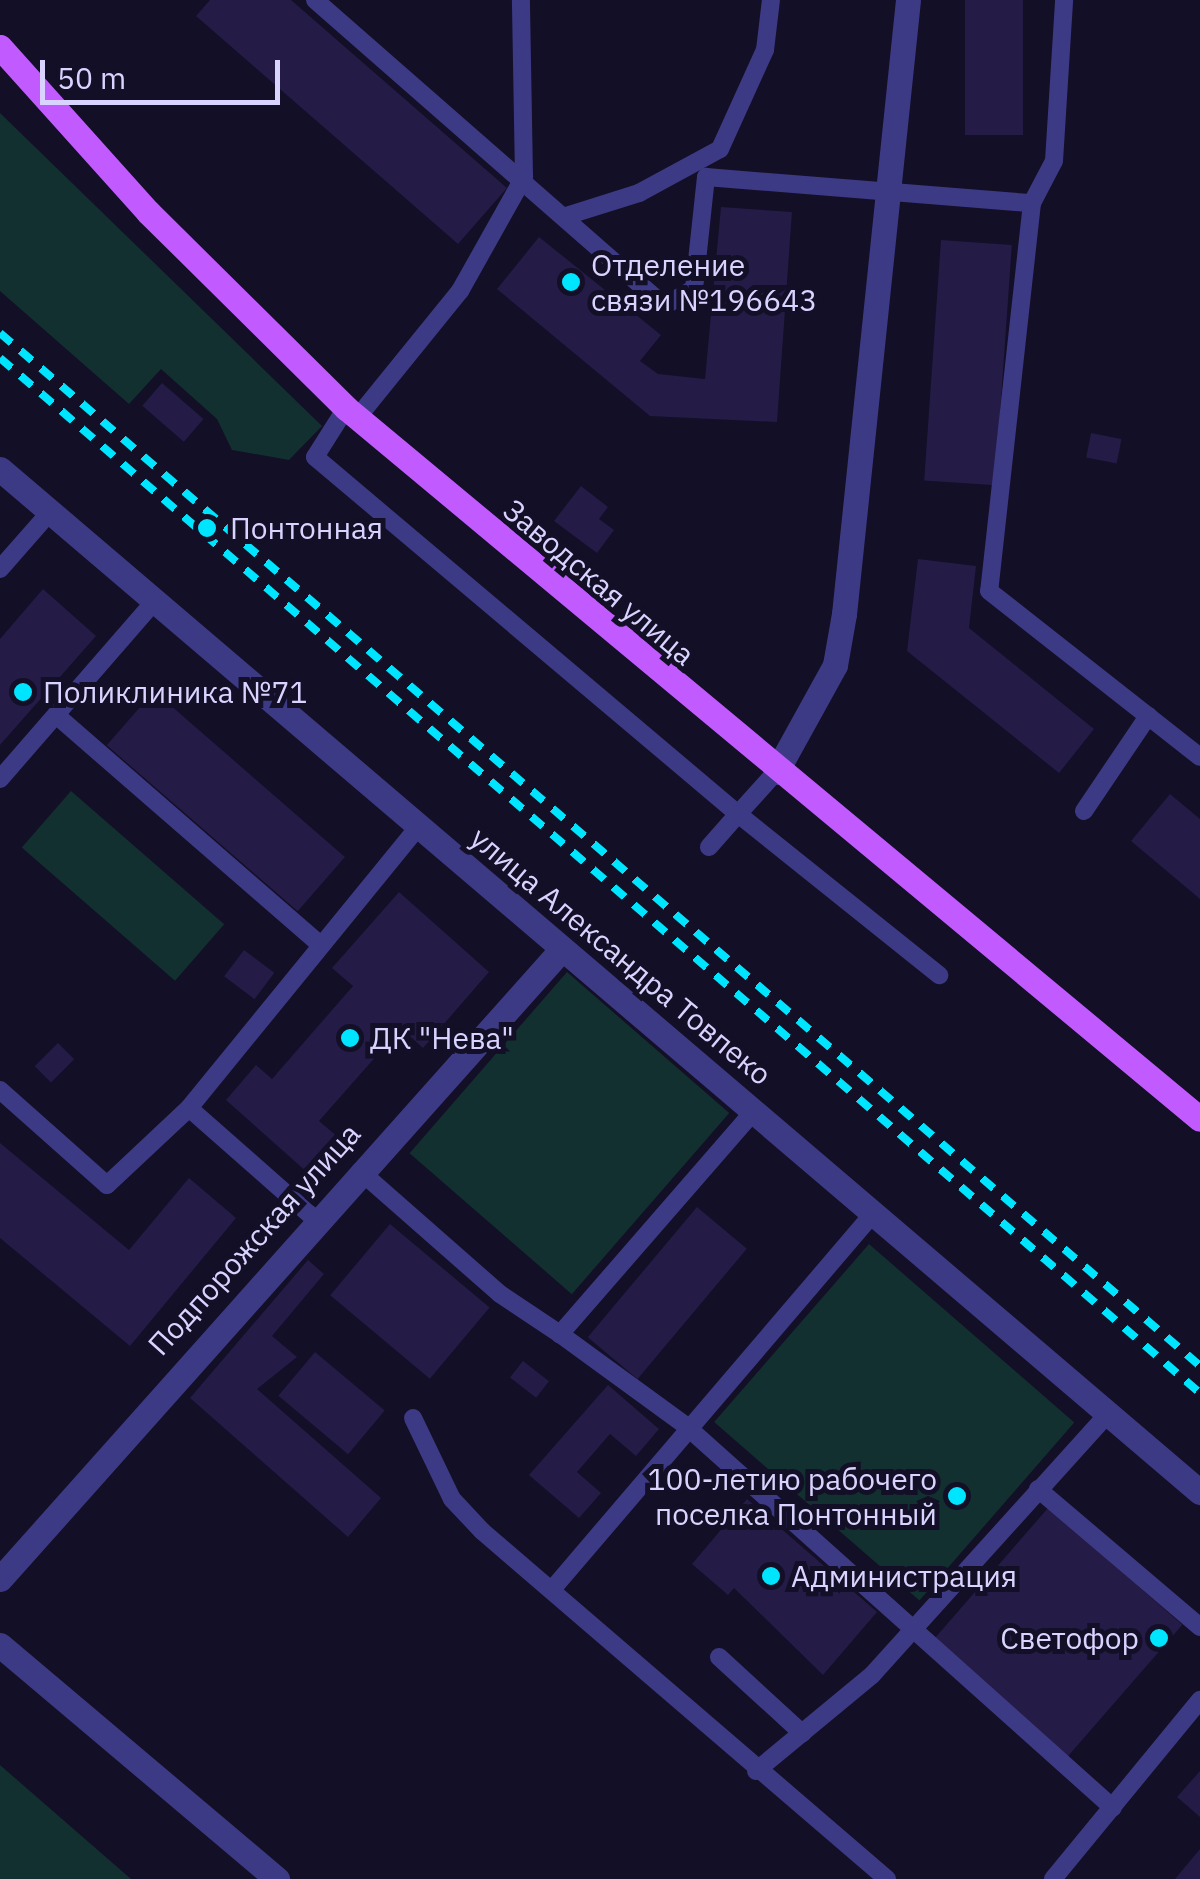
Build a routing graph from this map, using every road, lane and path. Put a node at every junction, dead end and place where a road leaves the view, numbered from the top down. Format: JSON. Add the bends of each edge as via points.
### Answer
{"nodes":[{"id":1,"x":315,"y":0,"type":"edge"},
{"id":2,"x":521,"y":0,"type":"edge"},
{"id":3,"x":771,"y":0,"type":"edge"},
{"id":4,"x":908,"y":0,"type":"edge"},
{"id":5,"x":1064,"y":0,"type":"edge"},
{"id":6,"x":0,"y":48,"type":"edge"},
{"id":7,"x":720,"y":150,"type":"junction"},
{"id":8,"x":524,"y":176,"type":"junction"},
{"id":9,"x":706,"y":177,"type":"junction"},
{"id":10,"x":888,"y":191,"type":"junction"},
{"id":11,"x":1032,"y":203,"type":"junction"},
{"id":12,"x":566,"y":216,"type":"junction"},
{"id":13,"x":351,"y":413,"type":"junction"},
{"id":14,"x":0,"y":469,"type":"edge"},
{"id":15,"x":50,"y":512,"type":"junction"},
{"id":16,"x":0,"y":570,"type":"edge"},
{"id":17,"x":154,"y":601,"type":"junction"},
{"id":18,"x":56,"y":714,"type":"junction"},
{"id":19,"x":1148,"y":716,"type":"junction"},
{"id":20,"x":1200,"y":756,"type":"edge"},
{"id":21,"x":776,"y":772,"type":"junction"},
{"id":22,"x":0,"y":779,"type":"edge"},
{"id":23,"x":1084,"y":812,"type":"dead end"},
{"id":24,"x":738,"y":814,"type":"junction"},
{"id":25,"x":419,"y":826,"type":"junction"},
{"id":26,"x":709,"y":846,"type":"dead end"},
{"id":27,"x":322,"y":945,"type":"junction"},
{"id":28,"x":562,"y":948,"type":"junction"},
{"id":29,"x":938,"y":975,"type":"dead end"},
{"id":30,"x":0,"y":1090,"type":"edge"},
{"id":31,"x":189,"y":1108,"type":"junction"},
{"id":32,"x":754,"y":1111,"type":"junction"},
{"id":33,"x":1200,"y":1119,"type":"edge"},
{"id":34,"x":360,"y":1171,"type":"junction"},
{"id":35,"x":874,"y":1214,"type":"junction"},
{"id":36,"x":316,"y":1220,"type":"junction"},
{"id":37,"x":560,"y":1334,"type":"junction"},
{"id":38,"x":1108,"y":1414,"type":"junction"},
{"id":39,"x":414,"y":1418,"type":"dead end"},
{"id":40,"x":685,"y":1426,"type":"junction"},
{"id":41,"x":1038,"y":1489,"type":"junction"},
{"id":42,"x":1200,"y":1492,"type":"edge"},
{"id":43,"x":0,"y":1579,"type":"edge"},
{"id":44,"x":555,"y":1586,"type":"junction"},
{"id":45,"x":1200,"y":1627,"type":"edge"},
{"id":46,"x":912,"y":1632,"type":"junction"},
{"id":47,"x":0,"y":1645,"type":"edge"},
{"id":48,"x":719,"y":1656,"type":"dead end"},
{"id":49,"x":1200,"y":1700,"type":"edge"},
{"id":50,"x":802,"y":1733,"type":"junction"},
{"id":51,"x":756,"y":1771,"type":"junction"},
{"id":52,"x":1113,"y":1808,"type":"junction"},
{"id":53,"x":277,"y":1879,"type":"edge"},
{"id":54,"x":886,"y":1879,"type":"edge"},
{"id":55,"x":1053,"y":1879,"type":"edge"}],
"edges":[{"from":1,"to":8,"type":"lane"},
{"from":2,"to":8,"type":"lane"},
{"from":3,"to":7,"type":"lane","via":[[765,50]]},
{"from":4,"to":10,"type":"street"},
{"from":5,"to":11,"type":"lane","via":[[1054,162]]},
{"from":6,"to":13,"type":"main road","name":"Заводская улица","via":[[148,212]]},
{"from":7,"to":9,"type":"lane"},
{"from":7,"to":12,"type":"lane","via":[[602,209]]},
{"from":8,"to":12,"type":"lane"},
{"from":8,"to":13,"type":"lane","via":[[460,291]]},
{"from":9,"to":10,"type":"lane"},
{"from":9,"to":12,"type":"lane","via":[[694,289],[664,306]]},
{"from":10,"to":11,"type":"lane"},
{"from":10,"to":21,"type":"street","via":[[835,665]]},
{"from":11,"to":19,"type":"lane","via":[[989,591]]},
{"from":13,"to":21,"type":"main road","name":"Заводская улица"},
{"from":13,"to":24,"type":"lane","via":[[315,457]]},
{"from":14,"to":15,"type":"street","name":"улица Александра Товпеко"},
{"from":15,"to":16,"type":"lane"},
{"from":15,"to":17,"type":"street","name":"улица Александра Товпеко"},
{"from":17,"to":18,"type":"lane"},
{"from":17,"to":25,"type":"street","name":"улица Александра Товпеко"},
{"from":18,"to":22,"type":"lane"},
{"from":18,"to":27,"type":"lane"},
{"from":19,"to":20,"type":"lane"},
{"from":19,"to":23,"type":"lane"},
{"from":21,"to":24,"type":"lane"},
{"from":21,"to":33,"type":"main road","name":"Заводская улица"},
{"from":24,"to":26,"type":"lane"},
{"from":24,"to":29,"type":"lane"},
{"from":25,"to":27,"type":"lane"},
{"from":25,"to":28,"type":"street","name":"улица Александра Товпеко"},
{"from":27,"to":31,"type":"lane"},
{"from":28,"to":32,"type":"street","name":"улица Александра Товпеко"},
{"from":28,"to":34,"type":"street","name":"Подпорожская улица"},
{"from":30,"to":31,"type":"lane","via":[[107,1185]]},
{"from":31,"to":36,"type":"lane"},
{"from":32,"to":35,"type":"street","name":"улица Александра Товпеко"},
{"from":32,"to":37,"type":"lane"},
{"from":34,"to":36,"type":"street","name":"Подпорожская улица"},
{"from":34,"to":37,"type":"lane","via":[[500,1294]]},
{"from":35,"to":38,"type":"street","name":"улица Александра Товпеко"},
{"from":35,"to":40,"type":"lane"},
{"from":36,"to":43,"type":"street","name":"Подпорожская улица"},
{"from":37,"to":40,"type":"lane"},
{"from":38,"to":41,"type":"lane"},
{"from":38,"to":42,"type":"street","name":"улица Александра Товпеко"},
{"from":39,"to":44,"type":"lane","via":[[452,1500]]},
{"from":40,"to":44,"type":"lane"},
{"from":40,"to":46,"type":"lane"},
{"from":41,"to":45,"type":"lane"},
{"from":41,"to":46,"type":"lane"},
{"from":44,"to":51,"type":"lane"},
{"from":46,"to":50,"type":"lane"},
{"from":46,"to":52,"type":"lane"},
{"from":47,"to":53,"type":"street"},
{"from":48,"to":50,"type":"lane"},
{"from":49,"to":52,"type":"lane"},
{"from":50,"to":51,"type":"lane"},
{"from":51,"to":54,"type":"lane"},
{"from":52,"to":55,"type":"lane"}]}
